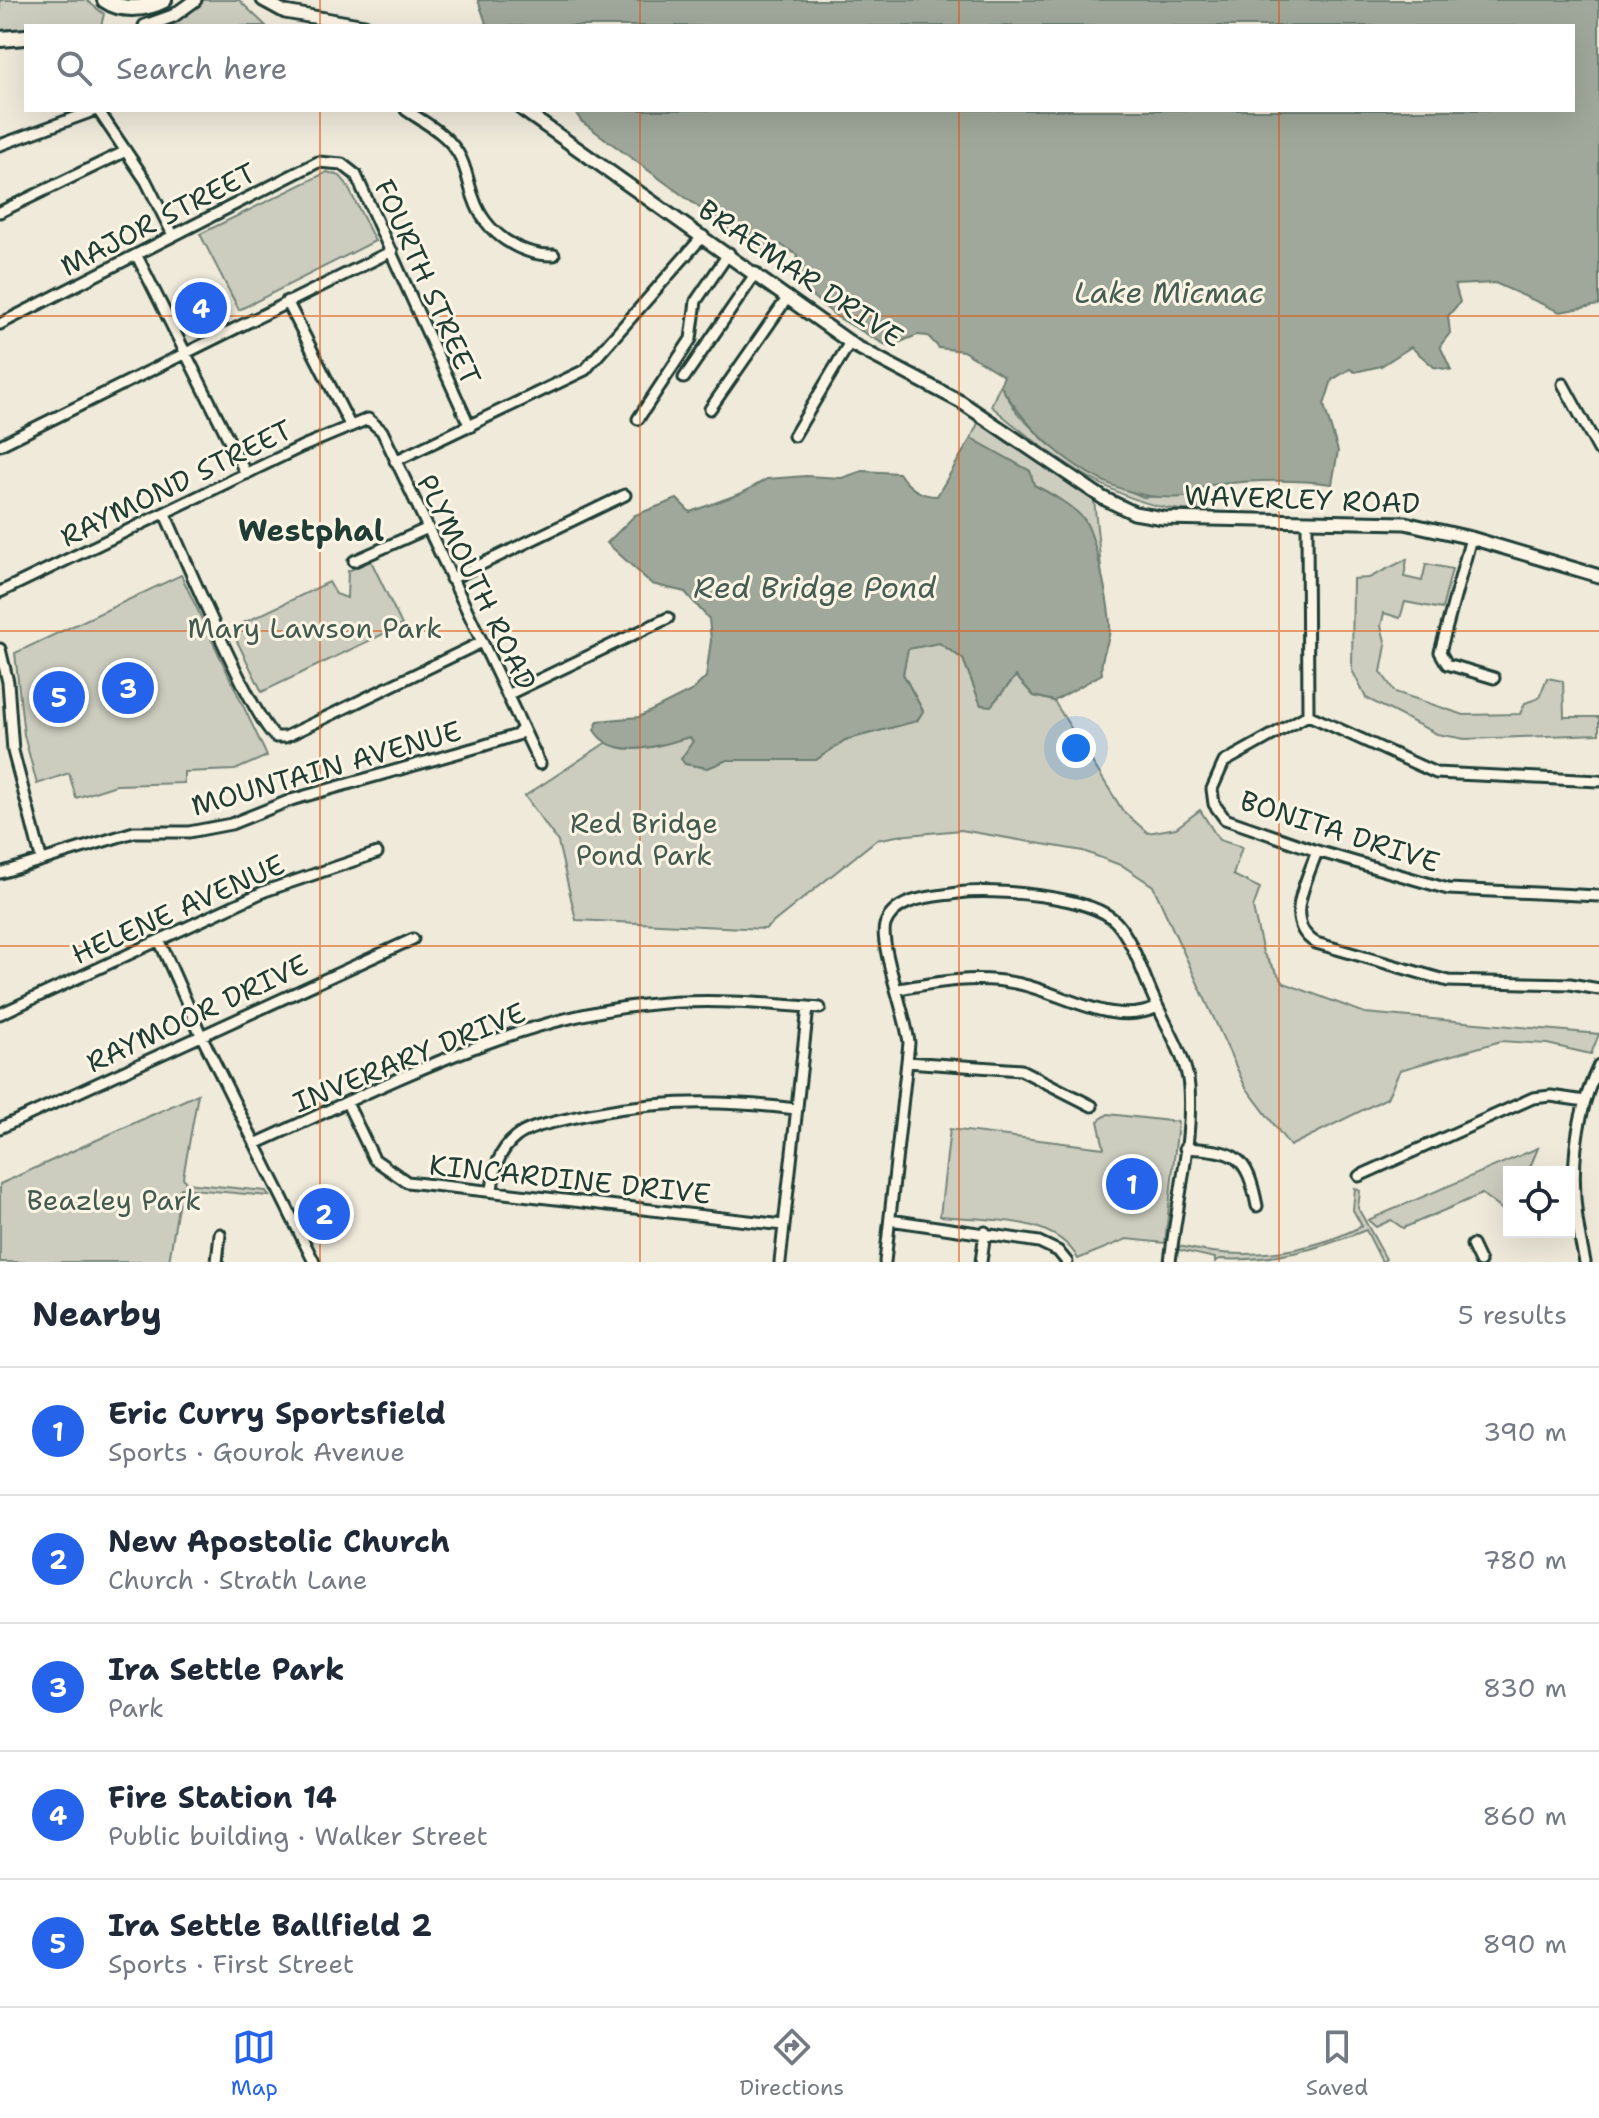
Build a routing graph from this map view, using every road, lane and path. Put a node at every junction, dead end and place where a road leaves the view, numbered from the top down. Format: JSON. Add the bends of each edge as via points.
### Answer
{"nodes":[{"id":1,"x":105,"y":0,"type":"edge"},
{"id":2,"x":164,"y":0,"type":"edge"},
{"id":3,"x":195,"y":0,"type":"edge"},
{"id":4,"x":263,"y":0,"type":"edge"},
{"id":5,"x":151,"y":24,"type":"edge"},
{"id":6,"x":349,"y":24,"type":"edge"},
{"id":7,"x":24,"y":37,"type":"edge"},
{"id":8,"x":0,"y":40,"type":"edge"},
{"id":9,"x":91,"y":112,"type":"edge"},
{"id":10,"x":98,"y":112,"type":"edge"},
{"id":11,"x":409,"y":112,"type":"edge"},
{"id":12,"x":526,"y":112,"type":"edge"},
{"id":13,"x":0,"y":145,"type":"edge"},
{"id":14,"x":126,"y":151,"type":"junction"},
{"id":15,"x":338,"y":163,"type":"joint"},
{"id":16,"x":0,"y":212,"type":"edge"},
{"id":17,"x":173,"y":235,"type":"junction"},
{"id":18,"x":703,"y":236,"type":"junction"},
{"id":19,"x":392,"y":251,"type":"junction"},
{"id":20,"x":729,"y":253,"type":"junction"},
{"id":21,"x":554,"y":255,"type":"dead end"},
{"id":22,"x":137,"y":256,"type":"junction"},
{"id":23,"x":756,"y":273,"type":"junction"},
{"id":24,"x":788,"y":297,"type":"junction"},
{"id":25,"x":287,"y":301,"type":"junction"},
{"id":26,"x":0,"y":324,"type":"edge"},
{"id":27,"x":850,"y":342,"type":"junction"},
{"id":28,"x":186,"y":351,"type":"junction"},
{"id":29,"x":684,"y":378,"type":"dead end"},
{"id":30,"x":1563,"y":384,"type":"dead end"},
{"id":31,"x":710,"y":409,"type":"dead end"},
{"id":32,"x":638,"y":419,"type":"dead end"},
{"id":33,"x":372,"y":421,"type":"joint"},
{"id":34,"x":350,"y":425,"type":"junction"},
{"id":35,"x":470,"y":427,"type":"junction"},
{"id":36,"x":794,"y":436,"type":"dead end"},
{"id":37,"x":0,"y":445,"type":"edge"},
{"id":38,"x":1599,"y":450,"type":"edge"},
{"id":39,"x":395,"y":461,"type":"junction"},
{"id":40,"x":1057,"y":468,"type":"joint"},
{"id":41,"x":246,"y":474,"type":"junction"},
{"id":42,"x":625,"y":495,"type":"dead end"},
{"id":43,"x":165,"y":514,"type":"junction"},
{"id":44,"x":1307,"y":522,"type":"junction"},
{"id":45,"x":426,"y":529,"type":"junction"},
{"id":46,"x":1471,"y":538,"type":"junction"},
{"id":47,"x":354,"y":561,"type":"dead end"},
{"id":48,"x":1599,"y":576,"type":"edge"},
{"id":49,"x":451,"y":579,"type":"junction"},
{"id":50,"x":0,"y":592,"type":"edge"},
{"id":51,"x":668,"y":618,"type":"dead end"},
{"id":52,"x":480,"y":643,"type":"junction"},
{"id":53,"x":0,"y":649,"type":"edge"},
{"id":54,"x":1494,"y":678,"type":"dead end"},
{"id":55,"x":507,"y":695,"type":"junction"},
{"id":56,"x":1308,"y":715,"type":"junction"},
{"id":57,"x":521,"y":730,"type":"junction"},
{"id":58,"x":540,"y":764,"type":"dead end"},
{"id":59,"x":1599,"y":781,"type":"edge"},
{"id":60,"x":1317,"y":851,"type":"junction"},
{"id":61,"x":377,"y":853,"type":"dead end"},
{"id":62,"x":41,"y":858,"type":"junction"},
{"id":63,"x":0,"y":873,"type":"edge"},
{"id":64,"x":1599,"y":896,"type":"edge"},
{"id":65,"x":413,"y":939,"type":"dead end"},
{"id":66,"x":160,"y":942,"type":"junction"},
{"id":67,"x":899,"y":989,"type":"junction"},
{"id":68,"x":1599,"y":989,"type":"edge"},
{"id":69,"x":808,"y":1007,"type":"junction"},
{"id":70,"x":1158,"y":1007,"type":"junction"},
{"id":71,"x":820,"y":1008,"type":"dead end"},
{"id":72,"x":0,"y":1014,"type":"edge"},
{"id":73,"x":201,"y":1035,"type":"junction"},
{"id":74,"x":907,"y":1062,"type":"junction"},
{"id":75,"x":1599,"y":1065,"type":"edge"},
{"id":76,"x":1585,"y":1101,"type":"junction"},
{"id":77,"x":347,"y":1103,"type":"junction"},
{"id":78,"x":1092,"y":1106,"type":"dead end"},
{"id":79,"x":796,"y":1109,"type":"junction"},
{"id":80,"x":0,"y":1128,"type":"edge"},
{"id":81,"x":255,"y":1144,"type":"junction"},
{"id":82,"x":1185,"y":1148,"type":"junction"},
{"id":83,"x":1359,"y":1176,"type":"dead end"},
{"id":84,"x":492,"y":1191,"type":"junction"},
{"id":85,"x":1257,"y":1206,"type":"dead end"},
{"id":86,"x":890,"y":1220,"type":"junction"},
{"id":87,"x":783,"y":1225,"type":"junction"},
{"id":88,"x":985,"y":1232,"type":"junction"},
{"id":89,"x":220,"y":1234,"type":"dead end"},
{"id":90,"x":1472,"y":1245,"type":"dead end"},
{"id":91,"x":217,"y":1262,"type":"edge"},
{"id":92,"x":314,"y":1262,"type":"edge"},
{"id":93,"x":780,"y":1262,"type":"edge"},
{"id":94,"x":885,"y":1262,"type":"edge"},
{"id":95,"x":981,"y":1262,"type":"edge"},
{"id":96,"x":1067,"y":1262,"type":"edge"},
{"id":97,"x":1170,"y":1262,"type":"edge"},
{"id":98,"x":1480,"y":1262,"type":"edge"},
{"id":99,"x":1585,"y":1262,"type":"edge"}],
"edges":[{"from":1,"to":2,"type":"highway","via":[[131,8]]},
{"from":3,"to":5,"type":"main road"},
{"from":4,"to":6,"type":"main road","via":[[285,12]]},
{"from":7,"to":8,"type":"highway"},
{"from":9,"to":13,"type":"street"},
{"from":10,"to":14,"type":"street"},
{"from":11,"to":21,"type":"street","via":[[451,142],[479,211],[495,231],[525,252]]},
{"from":12,"to":18,"type":"main road","name":"BRAEMAR DRIVE"},
{"from":14,"to":16,"type":"street"},
{"from":14,"to":17,"type":"street"},
{"from":15,"to":17,"type":"street","name":"MAJOR STREET","via":[[318,162]]},
{"from":15,"to":19,"type":"street","name":"FOURTH STREET","via":[[356,175]]},
{"from":17,"to":22,"type":"street","name":"MAJOR STREET"},
{"from":18,"to":20,"type":"main road","name":"BRAEMAR DRIVE"},
{"from":18,"to":35,"type":"street","via":[[585,370]]},
{"from":19,"to":25,"type":"street"},
{"from":19,"to":35,"type":"street","name":"FOURTH STREET"},
{"from":20,"to":23,"type":"main road","name":"BRAEMAR DRIVE"},
{"from":20,"to":32,"type":"street","via":[[696,301],[691,339]]},
{"from":22,"to":26,"type":"street","name":"MAJOR STREET"},
{"from":22,"to":28,"type":"street"},
{"from":23,"to":24,"type":"main road","name":"BRAEMAR DRIVE"},
{"from":23,"to":29,"type":"street"},
{"from":24,"to":27,"type":"main road","name":"BRAEMAR DRIVE"},
{"from":24,"to":31,"type":"street"},
{"from":25,"to":28,"type":"street"},
{"from":25,"to":34,"type":"street"},
{"from":27,"to":36,"type":"street"},
{"from":27,"to":40,"type":"main road","name":"BRAEMAR DRIVE","via":[[961,402]]},
{"from":28,"to":37,"type":"street"},
{"from":28,"to":41,"type":"street"},
{"from":30,"to":38,"type":"street"},
{"from":33,"to":34,"type":"street","name":"RAYMOND STREET"},
{"from":33,"to":39,"type":"street","name":"PLYMOUTH ROAD"},
{"from":34,"to":41,"type":"street","name":"RAYMOND STREET"},
{"from":35,"to":39,"type":"street"},
{"from":39,"to":45,"type":"street","name":"PLYMOUTH ROAD"},
{"from":40,"to":44,"type":"main road","name":"WAVERLEY ROAD","via":[[1134,513]]},
{"from":41,"to":43,"type":"street","name":"RAYMOND STREET"},
{"from":42,"to":49,"type":"street"},
{"from":43,"to":50,"type":"street","name":"RAYMOND STREET"},
{"from":43,"to":52,"type":"street","via":[[276,737]]},
{"from":44,"to":46,"type":"main road","name":"WAVERLEY ROAD","via":[[1375,520]]},
{"from":44,"to":56,"type":"street"},
{"from":45,"to":47,"type":"street"},
{"from":45,"to":49,"type":"street","name":"PLYMOUTH ROAD"},
{"from":46,"to":48,"type":"main road","name":"WAVERLEY ROAD"},
{"from":46,"to":54,"type":"street","via":[[1441,660]]},
{"from":49,"to":52,"type":"street","name":"PLYMOUTH ROAD"},
{"from":51,"to":55,"type":"street"},
{"from":52,"to":55,"type":"street","name":"PLYMOUTH ROAD"},
{"from":53,"to":62,"type":"street","via":[[13,751]]},
{"from":55,"to":57,"type":"street","name":"PLYMOUTH ROAD"},
{"from":56,"to":59,"type":"street","via":[[1436,773]]},
{"from":56,"to":60,"type":"street","name":"BONITA DRIVE","via":[[1224,762],[1214,779],[1213,797],[1231,823]]},
{"from":57,"to":58,"type":"street","name":"PLYMOUTH ROAD"},
{"from":57,"to":62,"type":"street","name":"MOUNTAIN AVENUE","via":[[291,800],[231,824],[189,832],[134,832]]},
{"from":60,"to":64,"type":"street","name":"BONITA DRIVE","via":[[1463,892]]},
{"from":60,"to":68,"type":"street","via":[[1297,913],[1303,933],[1316,943],[1448,981]]},
{"from":61,"to":66,"type":"street","name":"HELENE AVENUE","via":[[265,891]]},
{"from":62,"to":63,"type":"street","name":"MOUNTAIN AVENUE"},
{"from":65,"to":73,"type":"street","name":"RAYMOOR DRIVE"},
{"from":66,"to":72,"type":"street","name":"HELENE AVENUE"},
{"from":66,"to":73,"type":"street"},
{"from":67,"to":70,"type":"street","via":[[940,981],[1005,981],[1121,1015]]},
{"from":67,"to":70,"type":"street","via":[[883,938],[893,912],[905,903],[1004,890],[1096,909],[1112,918]]},
{"from":67,"to":74,"type":"street","via":[[907,1023]]},
{"from":69,"to":71,"type":"street","name":"INVERARY DRIVE"},
{"from":69,"to":77,"type":"street","name":"INVERARY DRIVE","via":[[683,1001],[590,1013],[511,1036]]},
{"from":69,"to":79,"type":"street"},
{"from":70,"to":82,"type":"street","via":[[1189,1081]]},
{"from":73,"to":80,"type":"street","name":"RAYMOOR DRIVE"},
{"from":73,"to":81,"type":"street"},
{"from":74,"to":78,"type":"street","via":[[1021,1070]]},
{"from":74,"to":86,"type":"street"},
{"from":75,"to":76,"type":"street"},
{"from":76,"to":83,"type":"street","via":[[1533,1098]]},
{"from":76,"to":99,"type":"street","via":[[1573,1176]]},
{"from":77,"to":81,"type":"street","name":"INVERARY DRIVE"},
{"from":77,"to":84,"type":"street","name":"KINCARDINE DRIVE","via":[[367,1150],[396,1177]]},
{"from":79,"to":84,"type":"street","via":[[726,1101],[641,1104],[533,1128],[501,1154]]},
{"from":79,"to":87,"type":"street"},
{"from":81,"to":92,"type":"street"},
{"from":82,"to":85,"type":"street","via":[[1218,1150],[1238,1158],[1250,1173]]},
{"from":82,"to":97,"type":"street"},
{"from":84,"to":87,"type":"street","name":"KINCARDINE DRIVE"},
{"from":86,"to":88,"type":"street"},
{"from":86,"to":94,"type":"street"},
{"from":87,"to":93,"type":"street"},
{"from":88,"to":95,"type":"street"},
{"from":88,"to":96,"type":"street","via":[[1039,1242]]},
{"from":89,"to":91,"type":"street"},
{"from":90,"to":98,"type":"street"}]}
